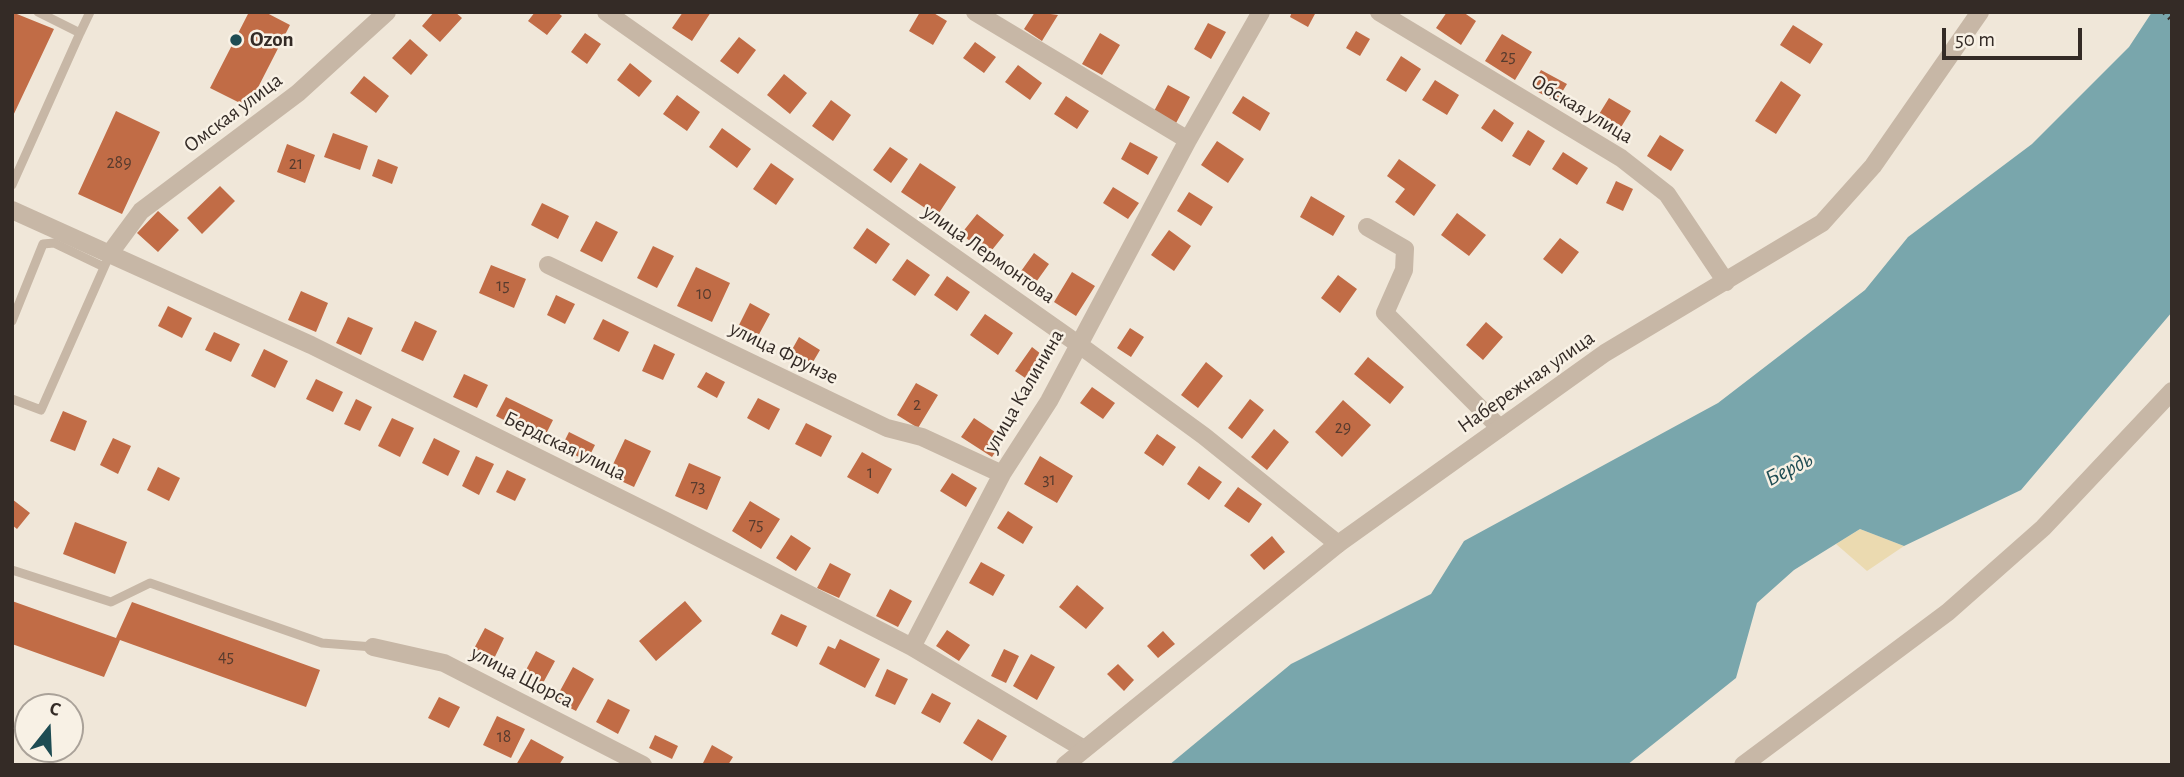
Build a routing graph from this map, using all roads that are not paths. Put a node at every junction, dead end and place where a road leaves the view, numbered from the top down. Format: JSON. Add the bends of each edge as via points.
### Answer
{"nodes":[{"id":1,"x":38,"y":12,"type":"edge"},
{"id":2,"x":90,"y":12,"type":"edge"},
{"id":3,"x":387,"y":12,"type":"edge"},
{"id":4,"x":606,"y":12,"type":"edge"},
{"id":5,"x":975,"y":12,"type":"edge"},
{"id":6,"x":1261,"y":12,"type":"edge"},
{"id":7,"x":1379,"y":12,"type":"edge"},
{"id":8,"x":1980,"y":12,"type":"edge"},
{"id":9,"x":80,"y":33,"type":"junction"},
{"id":10,"x":1188,"y":140,"type":"junction"},
{"id":11,"x":12,"y":185,"type":"edge"},
{"id":12,"x":12,"y":210,"type":"edge"},
{"id":13,"x":1367,"y":227,"type":"dead end"},
{"id":14,"x":107,"y":260,"type":"junction"},
{"id":15,"x":548,"y":265,"type":"dead end"},
{"id":16,"x":1726,"y":282,"type":"junction"},
{"id":17,"x":12,"y":321,"type":"edge"},
{"id":18,"x":1078,"y":344,"type":"junction"},
{"id":19,"x":2172,"y":391,"type":"edge"},
{"id":20,"x":12,"y":399,"type":"edge"},
{"id":21,"x":1500,"y":428,"type":"junction"},
{"id":22,"x":1002,"y":474,"type":"junction"},
{"id":23,"x":1338,"y":544,"type":"junction"},
{"id":24,"x":12,"y":570,"type":"edge"},
{"id":25,"x":373,"y":647,"type":"joint"},
{"id":26,"x":912,"y":647,"type":"junction"},
{"id":27,"x":1084,"y":749,"type":"junction"},
{"id":28,"x":643,"y":765,"type":"edge"},
{"id":29,"x":1065,"y":765,"type":"edge"},
{"id":30,"x":1743,"y":765,"type":"edge"}],
"edges":[{"from":1,"to":9,"type":"lane"},
{"from":2,"to":9,"type":"lane"},
{"from":3,"to":14,"type":"street","name":"Омская улица","via":[[298,93],[141,211]]},
{"from":4,"to":18,"type":"street","name":"улица Лермонтова"},
{"from":5,"to":10,"type":"street"},
{"from":6,"to":10,"type":"street","name":"улица Калинина"},
{"from":7,"to":16,"type":"street","name":"Обская улица","via":[[1621,159],[1667,194]]},
{"from":8,"to":16,"type":"street","name":"Набережная улица","via":[[1873,166],[1822,223]]},
{"from":9,"to":11,"type":"lane"},
{"from":10,"to":18,"type":"street","name":"улица Калинина"},
{"from":12,"to":14,"type":"street","name":"Бердская улица"},
{"from":13,"to":21,"type":"street","via":[[1405,249],[1404,270],[1385,313]]},
{"from":14,"to":17,"type":"lane","via":[[54,243],[43,244]]},
{"from":14,"to":20,"type":"lane","via":[[41,410]]},
{"from":14,"to":26,"type":"street","name":"Бердская улица","via":[[311,345]]},
{"from":15,"to":22,"type":"street","name":"улица Фрунзе","via":[[887,428],[922,437]]},
{"from":16,"to":21,"type":"street","name":"Набережная улица","via":[[1605,353]]},
{"from":18,"to":22,"type":"street","name":"улица Калинина","via":[[1049,401]]},
{"from":18,"to":23,"type":"street","name":"улица Лермонтова","via":[[1214,444]]},
{"from":19,"to":30,"type":"street","via":[[2043,528],[1948,612]]},
{"from":21,"to":23,"type":"street","name":"Набережная улица"},
{"from":22,"to":26,"type":"street","name":"улица Калинина"},
{"from":23,"to":27,"type":"street","name":"Набережная улица"},
{"from":24,"to":25,"type":"lane","via":[[111,602],[150,583],[322,643]]},
{"from":25,"to":28,"type":"street","name":"улица Щорса","via":[[444,663]]},
{"from":26,"to":27,"type":"street","name":"Бердская улица"},
{"from":27,"to":29,"type":"street","name":"Набережная улица"}]}
